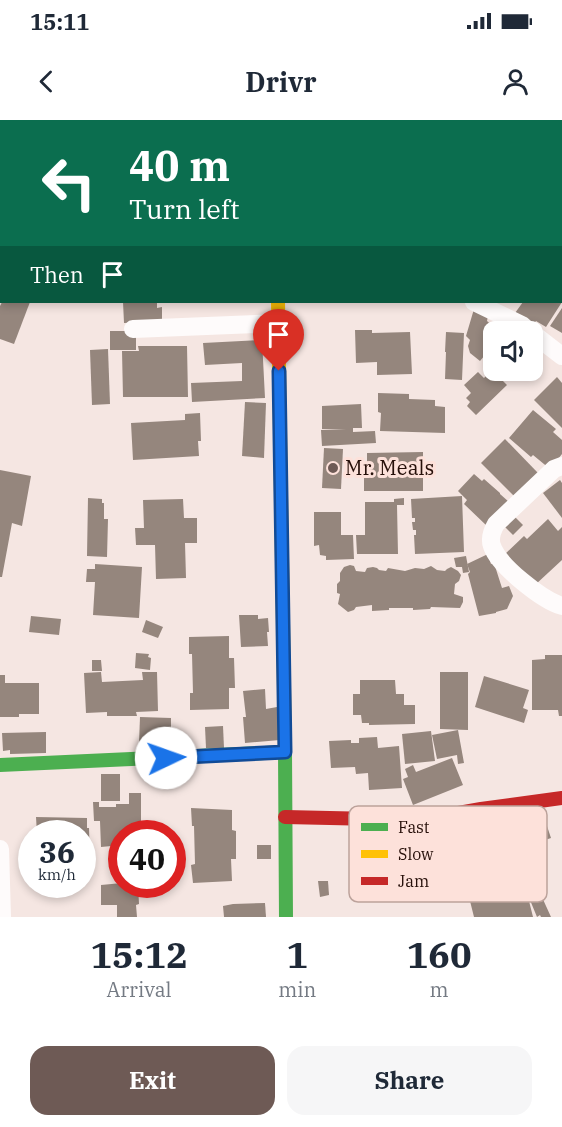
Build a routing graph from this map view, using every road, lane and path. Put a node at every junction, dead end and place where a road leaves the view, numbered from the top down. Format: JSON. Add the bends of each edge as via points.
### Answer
{"nodes":[{"id":1,"x":278,"y":303,"type":"edge"},
{"id":2,"x":476,"y":303,"type":"edge"},
{"id":3,"x":514,"y":321,"type":"edge"},
{"id":4,"x":278,"y":323,"type":"junction"},
{"id":5,"x":133,"y":329,"type":"dead end"},
{"id":6,"x":543,"y":341,"type":"edge"},
{"id":7,"x":562,"y":356,"type":"edge"},
{"id":8,"x":562,"y":466,"type":"edge"},
{"id":9,"x":562,"y":606,"type":"edge"},
{"id":10,"x":285,"y":752,"type":"junction"},
{"id":11,"x":0,"y":765,"type":"edge"},
{"id":12,"x":558,"y":802,"type":"edge"},
{"id":13,"x":513,"y":806,"type":"edge"},
{"id":14,"x":285,"y":817,"type":"junction"},
{"id":15,"x":349,"y":818,"type":"edge"},
{"id":16,"x":0,"y":849,"type":"edge"},
{"id":17,"x":2,"y":917,"type":"edge"},
{"id":18,"x":286,"y":917,"type":"edge"}],
"edges":[{"from":1,"to":4,"type":"street"},
{"from":2,"to":3,"type":"street"},
{"from":4,"to":5,"type":"street"},
{"from":4,"to":10,"type":"street"},
{"from":6,"to":7,"type":"street"},
{"from":8,"to":9,"type":"street","via":[[496,524],[491,533],[492,546],[501,561],[528,587]]},
{"from":10,"to":11,"type":"street"},
{"from":10,"to":14,"type":"street"},
{"from":12,"to":13,"type":"street"},
{"from":14,"to":15,"type":"street"},
{"from":14,"to":18,"type":"street"},
{"from":16,"to":17,"type":"street"}]}
